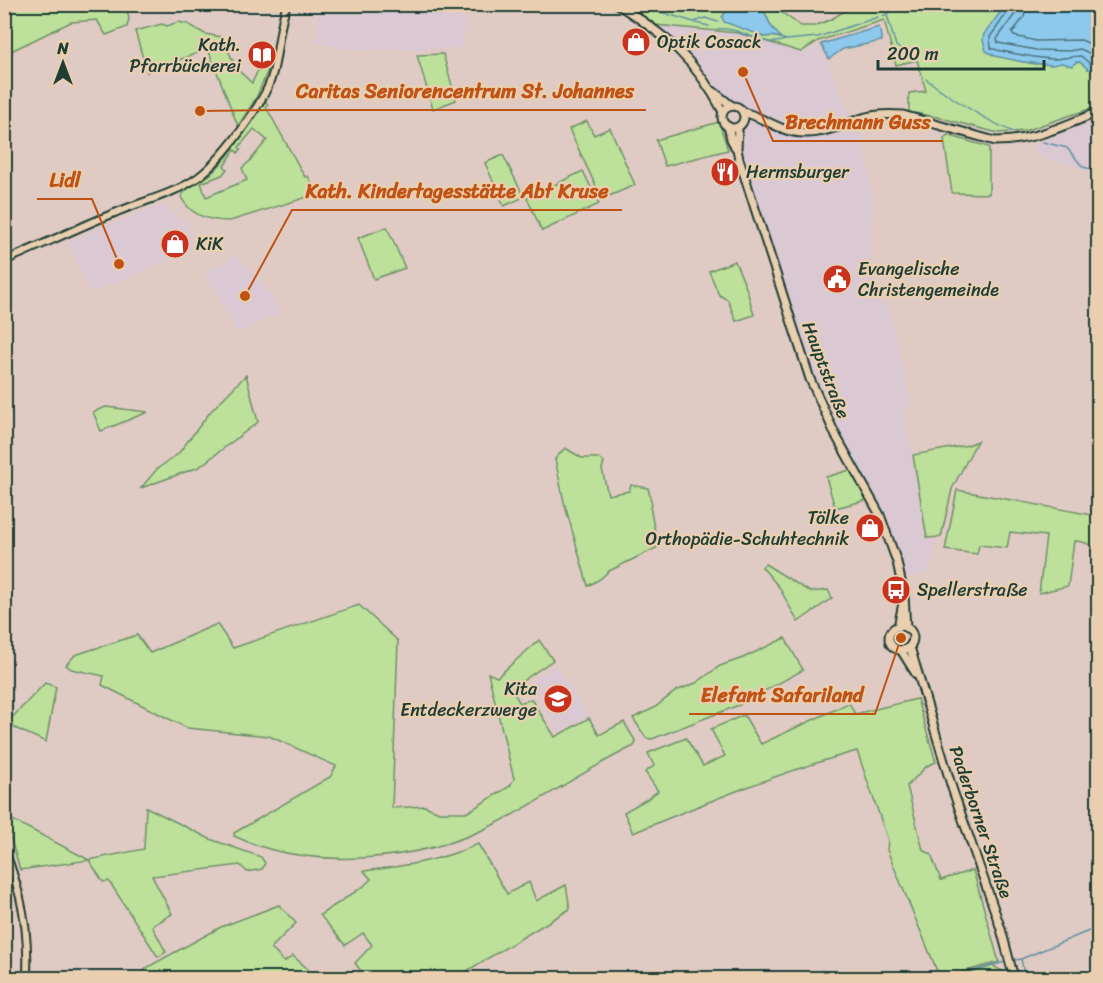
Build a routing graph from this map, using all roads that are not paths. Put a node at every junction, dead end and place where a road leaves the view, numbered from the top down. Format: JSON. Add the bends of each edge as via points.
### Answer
{"nodes":[{"id":1,"x":287,"y":4,"type":"edge"},
{"id":2,"x":617,"y":4,"type":"edge"},
{"id":3,"x":709,"y":87,"type":"junction"},
{"id":4,"x":732,"y":106,"type":"junction"},
{"id":5,"x":723,"y":112,"type":"junction"},
{"id":6,"x":743,"y":112,"type":"junction"},
{"id":7,"x":1098,"y":112,"type":"edge"},
{"id":8,"x":762,"y":119,"type":"junction"},
{"id":9,"x":740,"y":125,"type":"junction"},
{"id":10,"x":728,"y":126,"type":"junction"},
{"id":11,"x":737,"y":149,"type":"junction"},
{"id":12,"x":4,"y":261,"type":"edge"},
{"id":13,"x":904,"y":595,"type":"junction"},
{"id":14,"x":898,"y":627,"type":"junction"},
{"id":15,"x":906,"y":628,"type":"junction"},
{"id":16,"x":909,"y":647,"type":"junction"},
{"id":17,"x":901,"y":650,"type":"junction"},
{"id":18,"x":918,"y":676,"type":"junction"},
{"id":19,"x":4,"y":848,"type":"edge"},
{"id":20,"x":27,"y":978,"type":"edge"},
{"id":21,"x":1014,"y":978,"type":"edge"}],
"edges":[{"from":1,"to":12,"type":"street","via":[[265,92],[236,137],[210,167],[180,187]]},
{"from":2,"to":3,"type":"main road","via":[[681,51]]},
{"from":3,"to":4,"type":"main road"},
{"from":3,"to":5,"type":"main road"},
{"from":4,"to":5,"type":"main road"},
{"from":4,"to":6,"type":"main road"},
{"from":5,"to":10,"type":"main road"},
{"from":6,"to":8,"type":"main road"},
{"from":6,"to":9,"type":"main road"},
{"from":7,"to":8,"type":"main road","via":[[1010,141],[995,141],[903,115],[872,116],[816,133],[780,128]]},
{"from":8,"to":9,"type":"main road"},
{"from":9,"to":10,"type":"main road"},
{"from":9,"to":11,"type":"main road","name":"Hauptstraße"},
{"from":10,"to":11,"type":"main road","name":"Hauptstraße"},
{"from":11,"to":13,"type":"main road","name":"Hauptstraße","via":[[810,379],[880,515]]},
{"from":13,"to":14,"type":"main road","name":"Hauptstraße"},
{"from":13,"to":15,"type":"main road","name":"Hauptstraße"},
{"from":14,"to":15,"type":"main road"},
{"from":14,"to":17,"type":"main road","via":[[891,631],[889,640]]},
{"from":15,"to":16,"type":"main road","via":[[913,637]]},
{"from":16,"to":17,"type":"main road"},
{"from":16,"to":18,"type":"main road","name":"Paderborner Straße"},
{"from":17,"to":18,"type":"main road","name":"Paderborner Straße"},
{"from":18,"to":21,"type":"main road","name":"Paderborner Straße"},
{"from":19,"to":20,"type":"street","via":[[27,925]]}]}
